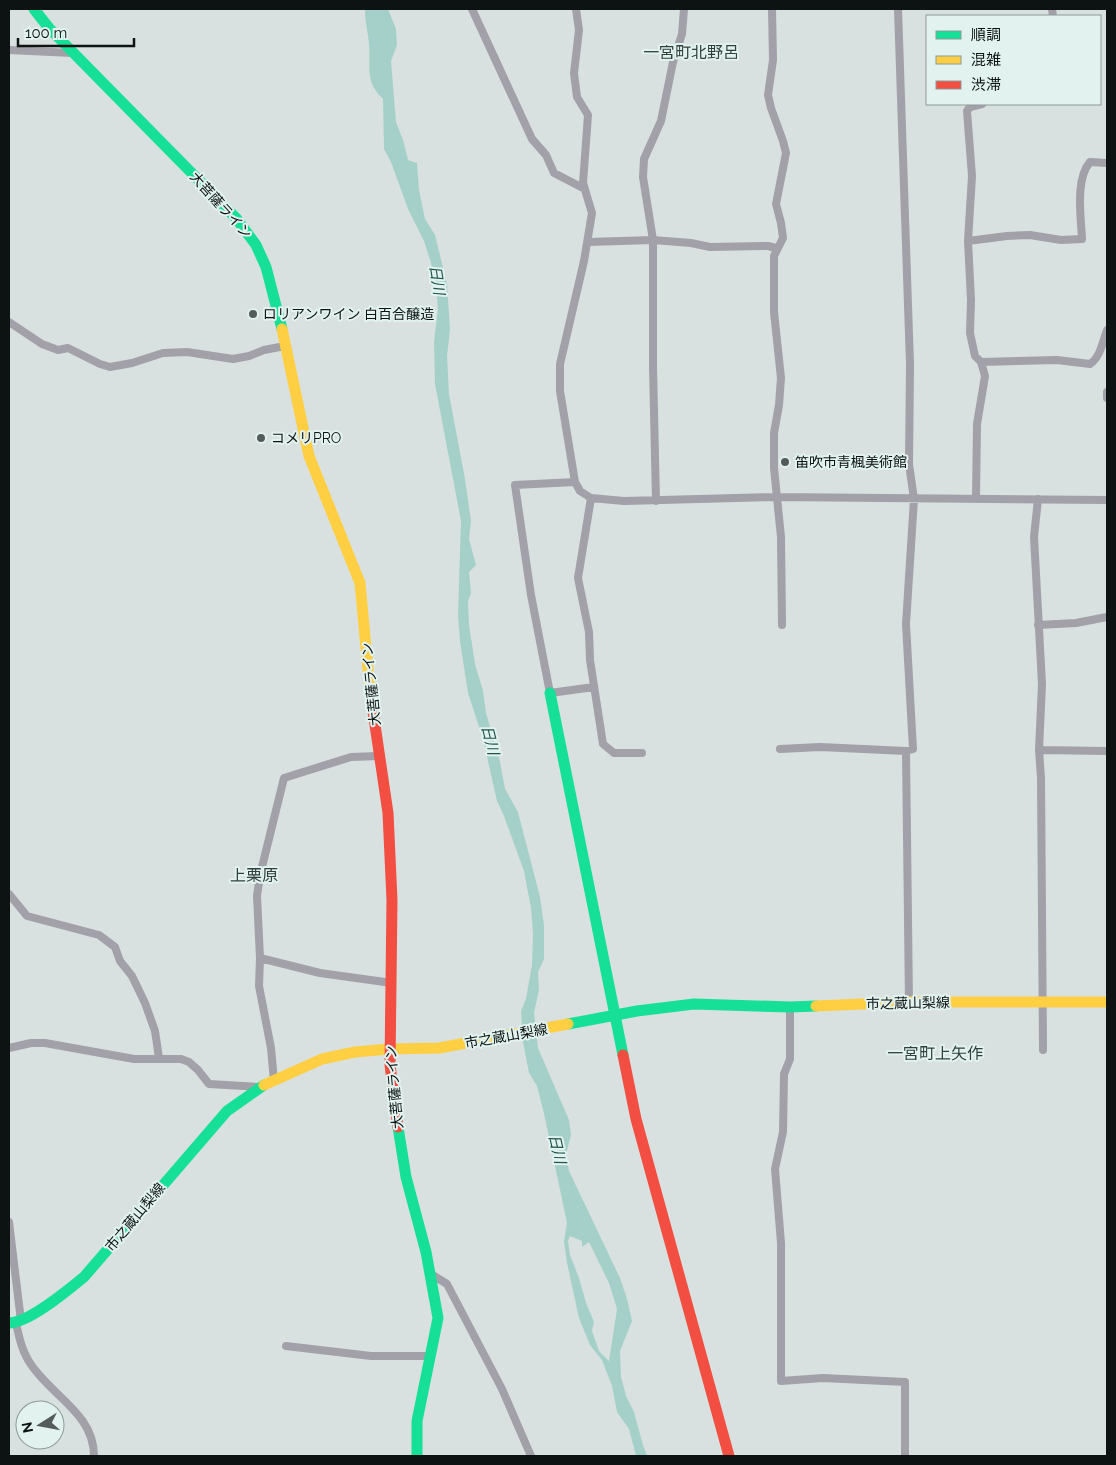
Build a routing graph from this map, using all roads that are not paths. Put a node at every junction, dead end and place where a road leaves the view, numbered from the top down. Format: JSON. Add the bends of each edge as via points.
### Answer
{"nodes":[{"id":1,"x":472,"y":9,"type":"edge"},
{"id":2,"x":576,"y":9,"type":"edge"},
{"id":3,"x":684,"y":9,"type":"edge"},
{"id":4,"x":772,"y":9,"type":"edge"},
{"id":5,"x":898,"y":9,"type":"edge"},
{"id":6,"x":39,"y":11,"type":"edge"},
{"id":7,"x":9,"y":50,"type":"edge"},
{"id":8,"x":75,"y":53,"type":"junction"},
{"id":9,"x":978,"y":105,"type":"edge"},
{"id":10,"x":1107,"y":162,"type":"edge"},
{"id":11,"x":583,"y":188,"type":"junction"},
{"id":12,"x":653,"y":240,"type":"junction"},
{"id":13,"x":588,"y":242,"type":"junction"},
{"id":14,"x":968,"y":242,"type":"junction"},
{"id":15,"x":776,"y":248,"type":"junction"},
{"id":16,"x":9,"y":322,"type":"edge"},
{"id":17,"x":1107,"y":330,"type":"edge"},
{"id":18,"x":285,"y":346,"type":"junction"},
{"id":19,"x":981,"y":362,"type":"junction"},
{"id":20,"x":1107,"y":392,"type":"edge"},
{"id":21,"x":1107,"y":398,"type":"edge"},
{"id":22,"x":575,"y":482,"type":"junction"},
{"id":23,"x":1107,"y":490,"type":"edge"},
{"id":24,"x":776,"y":497,"type":"junction"},
{"id":25,"x":591,"y":498,"type":"junction"},
{"id":26,"x":976,"y":498,"type":"junction"},
{"id":27,"x":914,"y":499,"type":"junction"},
{"id":28,"x":1038,"y":499,"type":"junction"},
{"id":29,"x":1107,"y":500,"type":"edge"},
{"id":30,"x":656,"y":501,"type":"junction"},
{"id":31,"x":1107,"y":617,"type":"edge"},
{"id":32,"x":782,"y":625,"type":"dead end"},
{"id":33,"x":1038,"y":625,"type":"junction"},
{"id":34,"x":594,"y":687,"type":"junction"},
{"id":35,"x":550,"y":693,"type":"junction"},
{"id":36,"x":780,"y":749,"type":"dead end"},
{"id":37,"x":1038,"y":750,"type":"junction"},
{"id":38,"x":906,"y":751,"type":"junction"},
{"id":39,"x":1107,"y":751,"type":"edge"},
{"id":40,"x":642,"y":752,"type":"dead end"},
{"id":41,"x":379,"y":756,"type":"junction"},
{"id":42,"x":9,"y":894,"type":"edge"},
{"id":43,"x":260,"y":958,"type":"junction"},
{"id":44,"x":392,"y":983,"type":"junction"},
{"id":45,"x":909,"y":1002,"type":"junction"},
{"id":46,"x":1107,"y":1002,"type":"edge"},
{"id":47,"x":1042,"y":1003,"type":"junction"},
{"id":48,"x":790,"y":1007,"type":"junction"},
{"id":49,"x":614,"y":1016,"type":"junction"},
{"id":50,"x":9,"y":1048,"type":"edge"},
{"id":51,"x":389,"y":1049,"type":"junction"},
{"id":52,"x":1044,"y":1050,"type":"dead end"},
{"id":53,"x":160,"y":1058,"type":"junction"},
{"id":54,"x":274,"y":1081,"type":"junction"},
{"id":55,"x":260,"y":1087,"type":"junction"},
{"id":56,"x":9,"y":1222,"type":"edge"},
{"id":57,"x":430,"y":1274,"type":"junction"},
{"id":58,"x":15,"y":1322,"type":"edge"},
{"id":59,"x":286,"y":1346,"type":"dead end"},
{"id":60,"x":431,"y":1356,"type":"junction"},
{"id":61,"x":94,"y":1456,"type":"edge"},
{"id":62,"x":417,"y":1456,"type":"edge"},
{"id":63,"x":531,"y":1456,"type":"edge"},
{"id":64,"x":729,"y":1456,"type":"edge"},
{"id":65,"x":905,"y":1456,"type":"edge"}],
"edges":[{"from":1,"to":11,"type":"street","via":[[532,139],[546,155],[554,173]]},
{"from":2,"to":11,"type":"street","via":[[579,30],[574,73],[577,98],[588,115]]},
{"from":3,"to":12,"type":"street","via":[[682,34],[661,121],[644,159],[643,177]]},
{"from":4,"to":15,"type":"street","via":[[773,60],[768,95],[786,153],[776,204],[783,238]]},
{"from":5,"to":27,"type":"street","via":[[910,364],[909,464]]},
{"from":6,"to":8,"type":"main road","name":"大菩薩ライン"},
{"from":7,"to":8,"type":"street"},
{"from":8,"to":18,"type":"main road","name":"大菩薩ライン","via":[[248,232],[268,275]]},
{"from":9,"to":14,"type":"street","via":[[967,111],[972,176]]},
{"from":10,"to":14,"type":"street","via":[[1090,162],[1084,169],[1080,202],[1082,239],[1061,240],[1030,235]]},
{"from":11,"to":13,"type":"street","via":[[592,213]]},
{"from":12,"to":13,"type":"street"},
{"from":12,"to":15,"type":"street","via":[[691,242],[710,247]]},
{"from":12,"to":30,"type":"street"},
{"from":13,"to":22,"type":"street","via":[[560,364],[560,390]]},
{"from":14,"to":19,"type":"street","via":[[970,333],[975,356]]},
{"from":15,"to":24,"type":"street","via":[[774,312],[781,378],[774,433]]},
{"from":16,"to":18,"type":"street","via":[[42,344],[58,350],[68,348],[110,367],[132,364],[162,353],[187,352],[233,359]]},
{"from":17,"to":19,"type":"street","via":[[1097,356],[1090,364],[1057,360]]},
{"from":18,"to":41,"type":"main road","name":"大菩薩ライン","via":[[309,456],[360,583]]},
{"from":19,"to":26,"type":"street","via":[[985,376],[977,424]]},
{"from":20,"to":21,"type":"street"},
{"from":22,"to":25,"type":"street","via":[[580,491]]},
{"from":22,"to":35,"type":"street","via":[[515,485]]},
{"from":23,"to":29,"type":"street"},
{"from":24,"to":27,"type":"street"},
{"from":24,"to":30,"type":"street"},
{"from":24,"to":32,"type":"street","via":[[781,537]]},
{"from":25,"to":30,"type":"street"},
{"from":25,"to":34,"type":"street","via":[[578,578],[589,632]]},
{"from":26,"to":27,"type":"street"},
{"from":26,"to":28,"type":"street"},
{"from":27,"to":38,"type":"street","via":[[906,624],[913,748]]},
{"from":28,"to":29,"type":"street"},
{"from":28,"to":33,"type":"street","via":[[1034,537]]},
{"from":31,"to":33,"type":"street"},
{"from":33,"to":37,"type":"street","via":[[1042,684]]},
{"from":34,"to":35,"type":"street"},
{"from":34,"to":40,"type":"street","via":[[603,744],[614,753]]},
{"from":35,"to":49,"type":"main road"},
{"from":36,"to":38,"type":"street","via":[[820,747]]},
{"from":37,"to":39,"type":"street"},
{"from":37,"to":47,"type":"street","via":[[1041,778]]},
{"from":38,"to":45,"type":"street"},
{"from":41,"to":43,"type":"street","via":[[351,757],[284,778],[258,889]]},
{"from":41,"to":44,"type":"main road","name":"大菩薩ライン","via":[[388,813]]},
{"from":42,"to":53,"type":"street","via":[[27,916],[99,935],[115,947],[145,1003]]},
{"from":43,"to":44,"type":"street","via":[[320,973]]},
{"from":43,"to":54,"type":"street","via":[[259,986],[272,1048]]},
{"from":44,"to":51,"type":"main road","name":"大菩薩ライン"},
{"from":45,"to":47,"type":"main road","name":"市之蔵山梨線"},
{"from":45,"to":48,"type":"main road","name":"市之蔵山梨線"},
{"from":46,"to":47,"type":"main road","name":"市之蔵山梨線"},
{"from":47,"to":52,"type":"street"},
{"from":48,"to":49,"type":"main road","name":"市之蔵山梨線","via":[[694,1004]]},
{"from":48,"to":65,"type":"street","via":[[790,1059],[784,1074],[783,1132],[775,1169],[781,1243],[781,1381],[823,1378],[905,1382]]},
{"from":49,"to":51,"type":"main road","name":"市之蔵山梨線","via":[[439,1048]]},
{"from":49,"to":64,"type":"main road","via":[[636,1119]]},
{"from":50,"to":53,"type":"street","via":[[45,1043],[134,1059]]},
{"from":51,"to":54,"type":"main road","name":"市之蔵山梨線","via":[[322,1059]]},
{"from":51,"to":57,"type":"main road","name":"大菩薩ライン","via":[[400,1146]]},
{"from":53,"to":55,"type":"street","via":[[189,1062],[209,1084]]},
{"from":54,"to":55,"type":"main road","name":"市之蔵山梨線"},
{"from":55,"to":58,"type":"main road","name":"市之蔵山梨線","via":[[217,1121],[76,1284]]},
{"from":56,"to":58,"type":"street"},
{"from":57,"to":60,"type":"main road","name":"大菩薩ライン","via":[[438,1318]]},
{"from":57,"to":63,"type":"street","via":[[447,1284],[502,1389]]},
{"from":58,"to":61,"type":"street","via":[[29,1362],[46,1384],[78,1413],[91,1433]]},
{"from":59,"to":60,"type":"street","via":[[370,1356]]},
{"from":60,"to":62,"type":"main road","name":"大菩薩ライン","via":[[416,1421]]}]}
